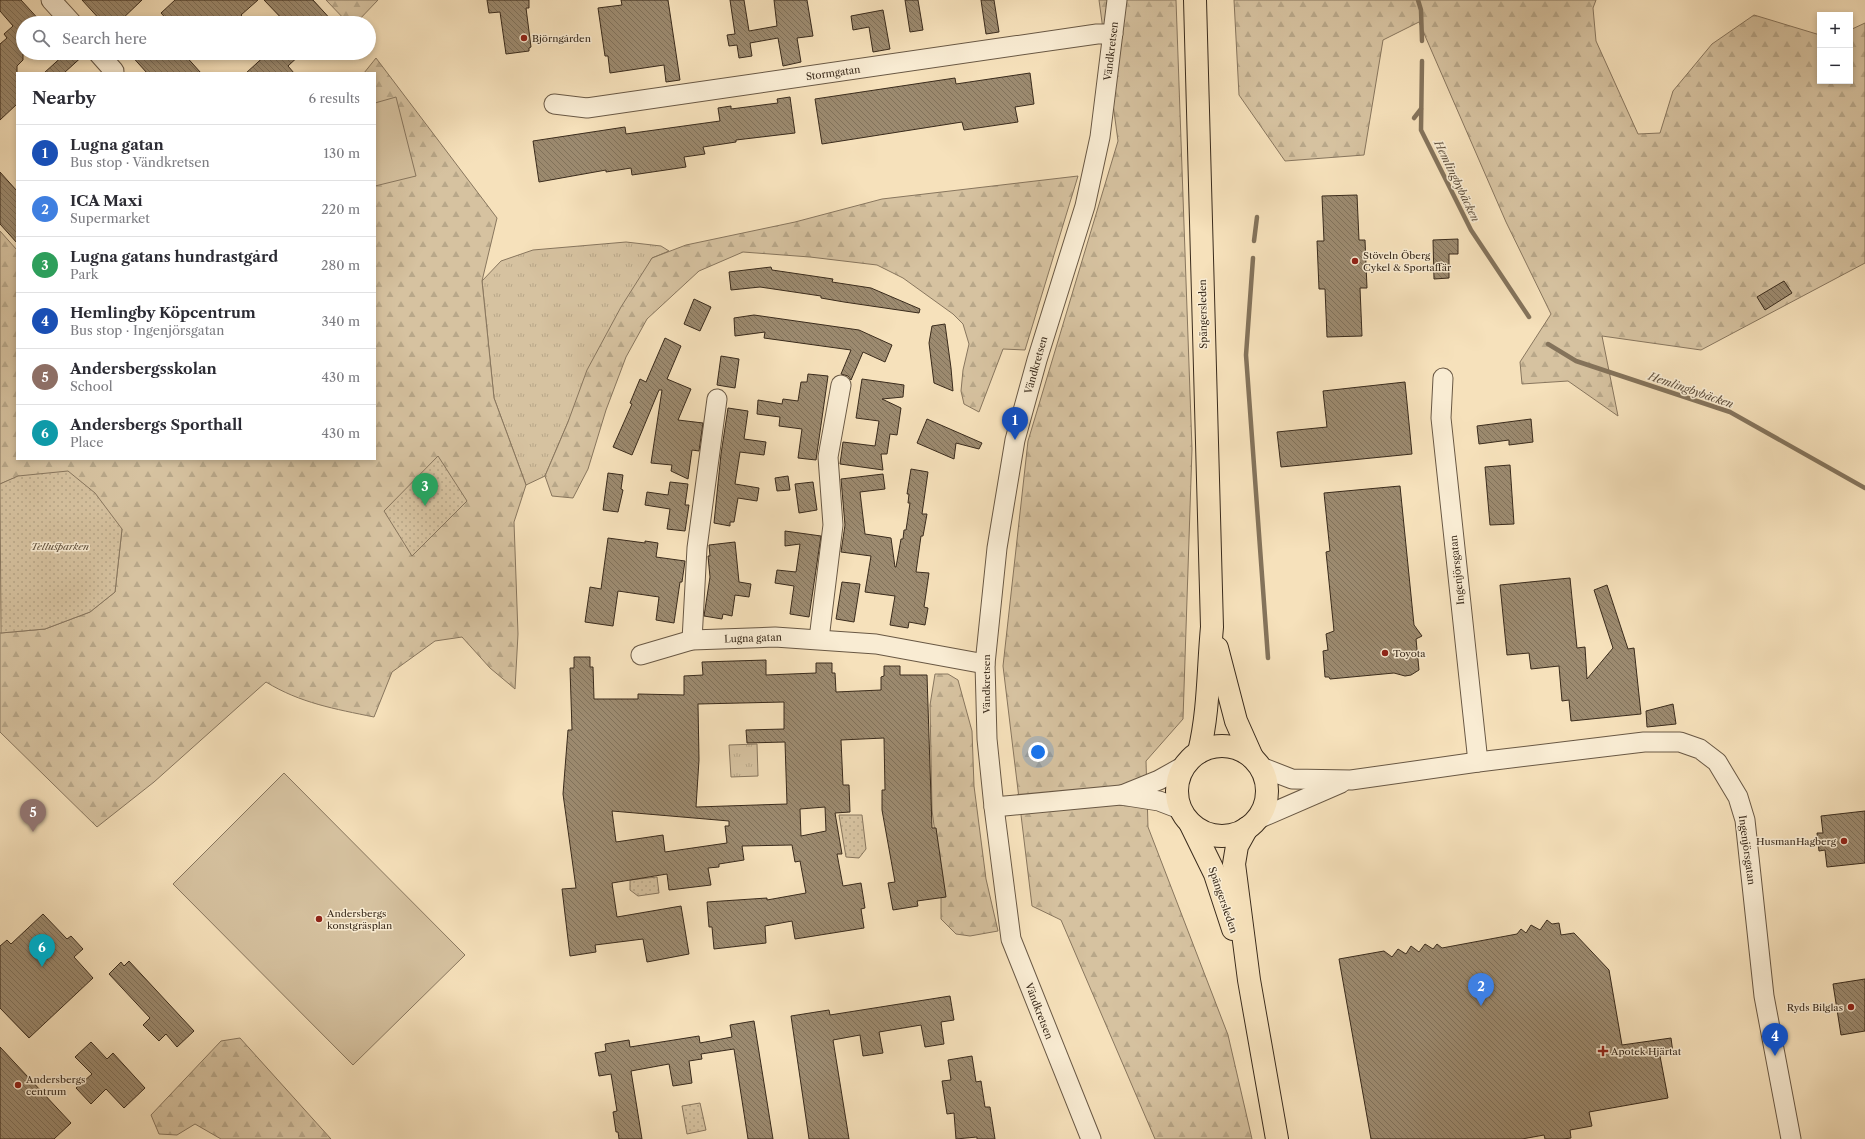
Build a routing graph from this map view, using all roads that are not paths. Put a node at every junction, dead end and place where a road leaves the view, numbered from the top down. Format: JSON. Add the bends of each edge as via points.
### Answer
{"nodes":[{"id":1,"x":51,"y":0,"type":"edge"},
{"id":2,"x":1117,"y":0,"type":"edge"},
{"id":3,"x":1195,"y":0,"type":"edge"},
{"id":4,"x":66,"y":16,"type":"edge"},
{"id":5,"x":1113,"y":34,"type":"junction"},
{"id":6,"x":104,"y":60,"type":"edge"},
{"id":7,"x":114,"y":71,"type":"dead end"},
{"id":8,"x":554,"y":104,"type":"dead end"},
{"id":9,"x":1443,"y":378,"type":"dead end"},
{"id":10,"x":841,"y":385,"type":"dead end"},
{"id":11,"x":717,"y":399,"type":"dead end"},
{"id":12,"x":1212,"y":627,"type":"junction"},
{"id":13,"x":820,"y":639,"type":"junction"},
{"id":14,"x":692,"y":640,"type":"junction"},
{"id":15,"x":641,"y":655,"type":"dead end"},
{"id":16,"x":985,"y":664,"type":"junction"},
{"id":17,"x":1192,"y":759,"type":"junction"},
{"id":18,"x":1256,"y":762,"type":"junction"},
{"id":19,"x":1478,"y":762,"type":"junction"},
{"id":20,"x":1351,"y":780,"type":"junction"},
{"id":21,"x":1121,"y":795,"type":"junction"},
{"id":22,"x":994,"y":807,"type":"junction"},
{"id":23,"x":1185,"y":816,"type":"junction"},
{"id":24,"x":1253,"y":824,"type":"junction"},
{"id":25,"x":1249,"y":980,"type":"junction"},
{"id":26,"x":1091,"y":1139,"type":"edge"},
{"id":27,"x":1277,"y":1139,"type":"edge"},
{"id":28,"x":1791,"y":1139,"type":"edge"}],
"edges":[{"from":1,"to":4,"type":"street"},
{"from":2,"to":5,"type":"street","name":"Vändkretsen"},
{"from":3,"to":12,"type":"main road","name":"Spängersleden"},
{"from":5,"to":8,"type":"street","name":"Stormgatan","via":[[1097,34],[587,108]]},
{"from":5,"to":16,"type":"street","name":"Vändkretsen","via":[[1100,137],[1085,206],[1015,440],[996,548]]},
{"from":6,"to":7,"type":"street"},
{"from":9,"to":19,"type":"street","name":"Ingenjörsgatan","via":[[1441,418]]},
{"from":10,"to":13,"type":"street","via":[[828,456],[834,525]]},
{"from":11,"to":14,"type":"street","via":[[700,520]]},
{"from":12,"to":17,"type":"main road","name":"Spängersleden","via":[[1207,711]]},
{"from":12,"to":18,"type":"main road","name":"Spängersleden","via":[[1236,721]]},
{"from":13,"to":14,"type":"street","name":"Lugna gatan","via":[[775,637]]},
{"from":13,"to":16,"type":"street","name":"Lugna gatan","via":[[876,644]]},
{"from":14,"to":15,"type":"street","name":"Lugna gatan"},
{"from":16,"to":22,"type":"street","name":"Vändkretsen","via":[[987,739]]},
{"from":17,"to":18,"type":"main road","via":[[1212,747],[1226,746],[1240,749]]},
{"from":17,"to":21,"type":"street","via":[[1159,780]]},
{"from":17,"to":23,"type":"main road","name":"Spängersleden","via":[[1178,779],[1176,794]]},
{"from":18,"to":20,"type":"street","name":"Ingenjörsgatan","via":[[1292,779]]},
{"from":18,"to":24,"type":"main road","name":"Spängersleden","via":[[1266,780],[1267,793],[1264,807]]},
{"from":19,"to":20,"type":"street","name":"Ingenjörsgatan"},
{"from":19,"to":28,"type":"street","name":"Ingenjörsgatan","via":[[1663,741],[1680,742],[1700,749],[1717,762],[1738,797],[1745,820],[1764,996]]},
{"from":20,"to":24,"type":"street","name":"Ingenjörsgatan"},
{"from":21,"to":22,"type":"street"},
{"from":21,"to":23,"type":"street","via":[[1159,801]]},
{"from":22,"to":26,"type":"street","name":"Vändkretsen","via":[[1011,939]]},
{"from":23,"to":24,"type":"main road","via":[[1202,832],[1218,836],[1233,835]]},
{"from":23,"to":25,"type":"main road","name":"Spängersleden","via":[[1215,874]]},
{"from":24,"to":25,"type":"main road","name":"Spängersleden","via":[[1237,846],[1234,864]]},
{"from":25,"to":27,"type":"main road","name":"Spängersleden"}]}
